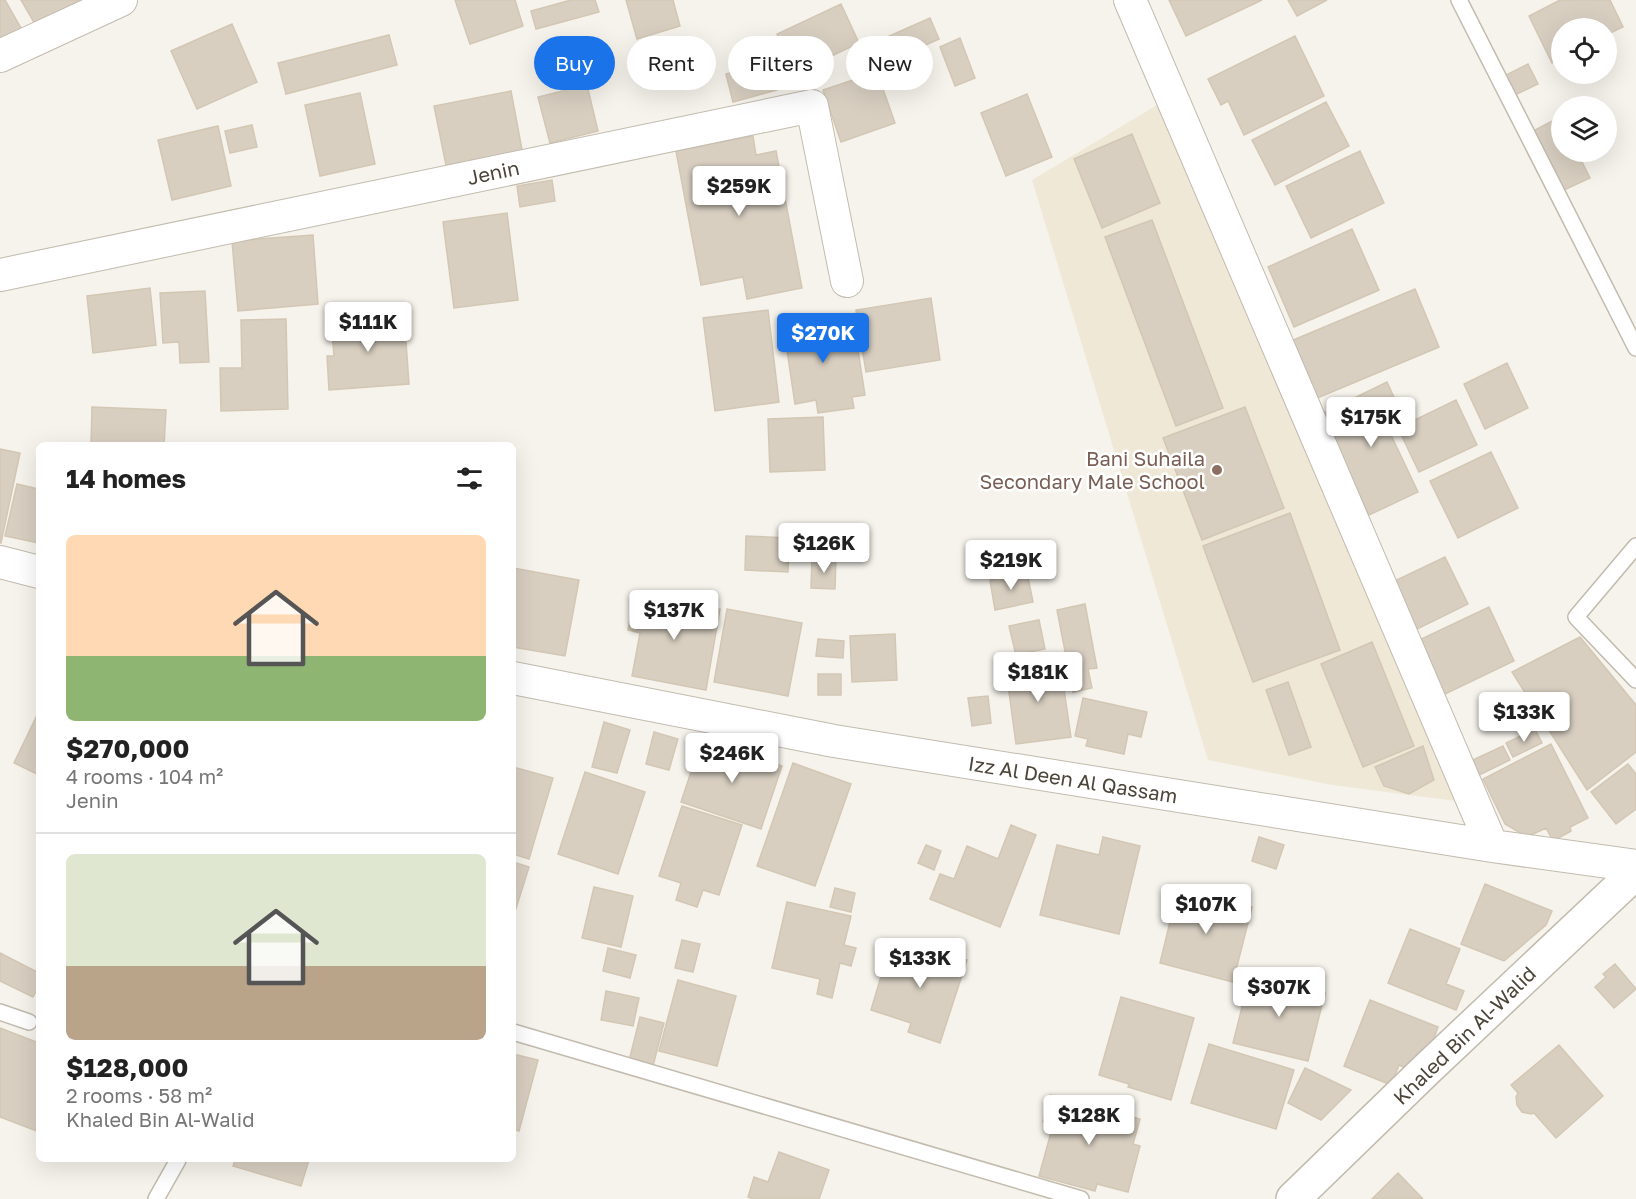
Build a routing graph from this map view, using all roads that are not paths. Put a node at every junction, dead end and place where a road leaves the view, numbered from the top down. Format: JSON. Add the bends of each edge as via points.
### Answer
{"nodes":[{"id":1,"x":121,"y":0,"type":"edge"},
{"id":2,"x":1130,"y":0,"type":"edge"},
{"id":3,"x":1459,"y":0,"type":"edge"},
{"id":4,"x":0,"y":56,"type":"edge"},
{"id":5,"x":0,"y":275,"type":"edge"},
{"id":6,"x":847,"y":280,"type":"dead end"},
{"id":7,"x":1636,"y":348,"type":"edge"},
{"id":8,"x":1636,"y":546,"type":"edge"},
{"id":9,"x":0,"y":562,"type":"edge"},
{"id":10,"x":36,"y":571,"type":"edge"},
{"id":11,"x":516,"y":679,"type":"edge"},
{"id":12,"x":1636,"y":680,"type":"edge"},
{"id":13,"x":1492,"y":846,"type":"junction"},
{"id":14,"x":1636,"y":866,"type":"edge"},
{"id":15,"x":1636,"y":872,"type":"edge"},
{"id":16,"x":0,"y":1011,"type":"edge"},
{"id":17,"x":29,"y":1022,"type":"dead end"},
{"id":18,"x":516,"y":1033,"type":"edge"},
{"id":19,"x":177,"y":1162,"type":"edge"},
{"id":20,"x":156,"y":1199,"type":"edge"},
{"id":21,"x":1081,"y":1199,"type":"edge"},
{"id":22,"x":1293,"y":1199,"type":"edge"}],
"edges":[{"from":1,"to":4,"type":"street"},
{"from":2,"to":13,"type":"street"},
{"from":3,"to":7,"type":"lane"},
{"from":5,"to":6,"type":"street","name":"Jenin","via":[[812,106]]},
{"from":8,"to":12,"type":"lane","via":[[1576,617]]},
{"from":9,"to":10,"type":"street"},
{"from":11,"to":13,"type":"street","name":"Izz Al Deen Al Qassam","via":[[834,741]]},
{"from":13,"to":14,"type":"street","name":"Izz Al Deen Al Qassam"},
{"from":15,"to":22,"type":"street","name":"Khaled Bin Al-Walid"},
{"from":16,"to":17,"type":"lane"},
{"from":18,"to":21,"type":"lane"},
{"from":19,"to":20,"type":"lane"}]}
